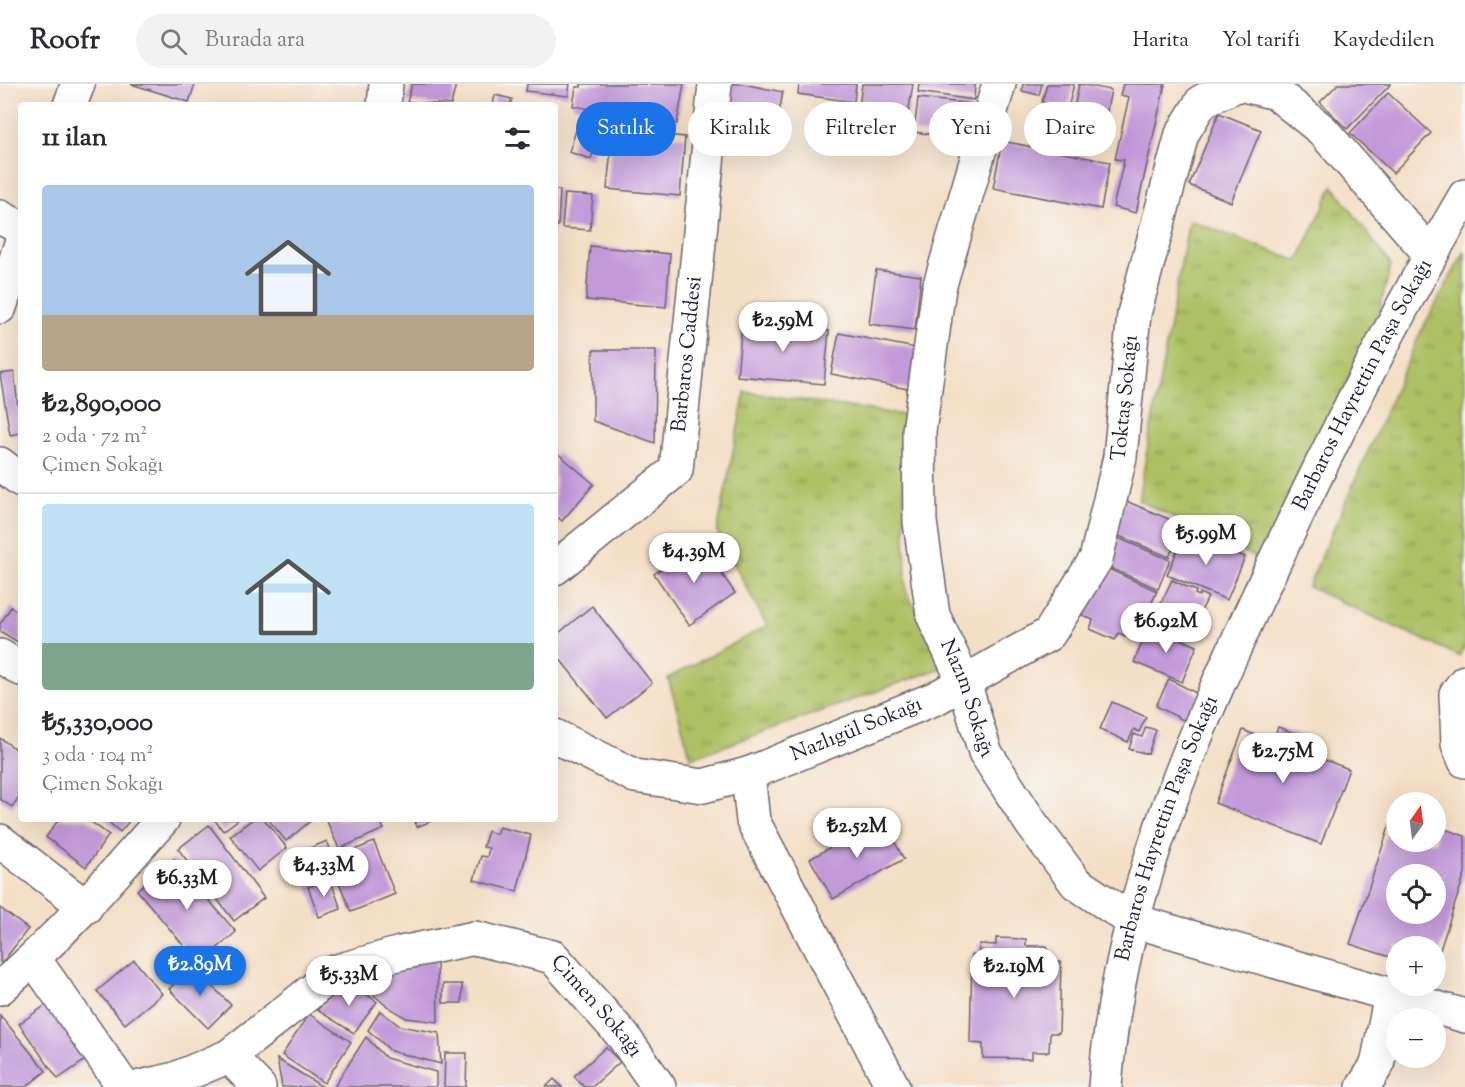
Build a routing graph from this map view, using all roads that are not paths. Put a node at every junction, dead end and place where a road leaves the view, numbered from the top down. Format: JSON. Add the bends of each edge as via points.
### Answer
{"nodes":[{"id":1,"x":78,"y":84,"type":"edge"},
{"id":2,"x":386,"y":84,"type":"edge"},
{"id":3,"x":715,"y":84,"type":"edge"},
{"id":4,"x":999,"y":84,"type":"edge"},
{"id":5,"x":1239,"y":84,"type":"edge"},
{"id":6,"x":71,"y":102,"type":"edge"},
{"id":7,"x":384,"y":102,"type":"edge"},
{"id":8,"x":1465,"y":196,"type":"edge"},
{"id":9,"x":0,"y":217,"type":"edge"},
{"id":10,"x":18,"y":226,"type":"edge"},
{"id":11,"x":18,"y":253,"type":"edge"},
{"id":12,"x":1431,"y":255,"type":"junction"},
{"id":13,"x":0,"y":307,"type":"edge"},
{"id":14,"x":558,"y":559,"type":"edge"},
{"id":15,"x":0,"y":656,"type":"edge"},
{"id":16,"x":18,"y":667,"type":"edge"},
{"id":17,"x":964,"y":682,"type":"junction"},
{"id":18,"x":1465,"y":682,"type":"edge"},
{"id":19,"x":558,"y":738,"type":"edge"},
{"id":20,"x":1465,"y":761,"type":"edge"},
{"id":21,"x":748,"y":774,"type":"junction"},
{"id":22,"x":160,"y":822,"type":"edge"},
{"id":23,"x":0,"y":841,"type":"edge"},
{"id":24,"x":86,"y":907,"type":"junction"},
{"id":25,"x":1131,"y":920,"type":"junction"},
{"id":26,"x":34,"y":959,"type":"junction"},
{"id":27,"x":0,"y":987,"type":"edge"},
{"id":28,"x":1386,"y":994,"type":"edge"},
{"id":29,"x":1391,"y":996,"type":"edge"},
{"id":30,"x":1395,"y":996,"type":"edge"},
{"id":31,"x":1465,"y":1016,"type":"edge"},
{"id":32,"x":229,"y":1056,"type":"junction"},
{"id":33,"x":124,"y":1087,"type":"edge"},
{"id":34,"x":140,"y":1087,"type":"edge"},
{"id":35,"x":259,"y":1087,"type":"edge"},
{"id":36,"x":659,"y":1087,"type":"edge"},
{"id":37,"x":892,"y":1087,"type":"edge"},
{"id":38,"x":1106,"y":1087,"type":"edge"},
{"id":39,"x":1363,"y":1087,"type":"edge"}],
"edges":[{"from":1,"to":6,"type":"street"},
{"from":2,"to":7,"type":"street"},
{"from":3,"to":14,"type":"street","name":"Barbaros Caddesi","via":[[676,470]]},
{"from":4,"to":17,"type":"street","name":"Nazım Sokağı","via":[[939,288],[919,431],[920,522],[933,615]]},
{"from":5,"to":12,"type":"street","name":"Toktaş Sokağı","via":[[1276,93],[1322,129]]},
{"from":5,"to":17,"type":"street","name":"Toktaş Sokağı","via":[[1202,101],[1182,134],[1134,314],[1120,457],[1095,559],[1049,634]]},
{"from":8,"to":12,"type":"street","name":"Barbaros Hayrettin Paşa Sokağı"},
{"from":9,"to":10,"type":"street"},
{"from":11,"to":13,"type":"street"},
{"from":12,"to":25,"type":"street","name":"Barbaros Hayrettin Paşa Sokağı","via":[[1353,400],[1204,711]]},
{"from":15,"to":16,"type":"street"},
{"from":17,"to":21,"type":"street","name":"Nazlıgül Sokağı","via":[[936,698]]},
{"from":17,"to":25,"type":"street","name":"Nazım Sokağı","via":[[985,752],[1031,823],[1076,883]]},
{"from":18,"to":20,"type":"street","via":[[1456,694],[1458,744]]},
{"from":19,"to":21,"type":"street","name":"Nazlıgül Sokağı","via":[[635,776],[703,786]]},
{"from":21,"to":37,"type":"street","via":[[753,821]]},
{"from":22,"to":24,"type":"street"},
{"from":23,"to":24,"type":"street"},
{"from":24,"to":26,"type":"street"},
{"from":25,"to":28,"type":"street","name":"Nazım Sokağı"},
{"from":25,"to":38,"type":"street","name":"Barbaros Hayrettin Paşa Sokağı","via":[[1110,1029]]},
{"from":26,"to":27,"type":"street"},
{"from":26,"to":33,"type":"street"},
{"from":29,"to":39,"type":"street","via":[[1377,1065]]},
{"from":30,"to":31,"type":"street","name":"Nazım Sokağı"},
{"from":32,"to":34,"type":"street","name":"Çimen Sokağı","via":[[175,1079]]},
{"from":32,"to":35,"type":"street"},
{"from":32,"to":36,"type":"street","name":"Çimen Sokağı","via":[[337,971],[476,938],[553,957],[623,1036]]}]}
